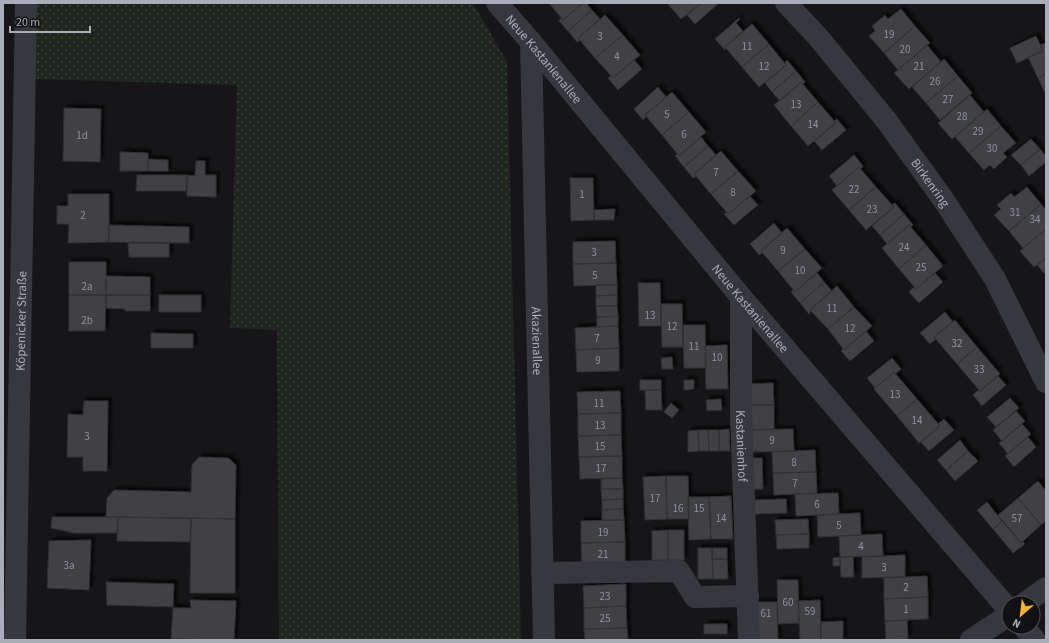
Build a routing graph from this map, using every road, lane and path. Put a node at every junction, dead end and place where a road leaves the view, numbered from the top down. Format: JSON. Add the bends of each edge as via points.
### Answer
{"nodes":[{"id":1,"x":26,"y":3,"type":"edge"},
{"id":2,"x":497,"y":3,"type":"edge"},
{"id":3,"x":786,"y":3,"type":"edge"},
{"id":4,"x":531,"y":42,"type":"junction"},
{"id":5,"x":741,"y":296,"type":"junction"},
{"id":6,"x":1046,"y":382,"type":"edge"},
{"id":7,"x":542,"y":573,"type":"junction"},
{"id":8,"x":1046,"y":588,"type":"edge"},
{"id":9,"x":1036,"y":595,"type":"edge"},
{"id":10,"x":748,"y":596,"type":"junction"},
{"id":11,"x":1001,"y":601,"type":"edge"},
{"id":12,"x":1001,"y":620,"type":"edge"},
{"id":13,"x":15,"y":640,"type":"edge"},
{"id":14,"x":544,"y":640,"type":"edge"},
{"id":15,"x":749,"y":640,"type":"edge"},
{"id":16,"x":971,"y":640,"type":"edge"}],
"edges":[{"from":1,"to":13,"type":"street","name":"Köpenicker Straße"},
{"from":2,"to":4,"type":"street","name":"Neue Kastanienallee"},
{"from":3,"to":6,"type":"street","name":"Birkenring","via":[[818,37],[886,120],[943,199],[995,279]]},
{"from":4,"to":5,"type":"street","name":"Neue Kastanienallee"},
{"from":4,"to":7,"type":"street","name":"Akazienallee"},
{"from":5,"to":10,"type":"street","name":"Kastanienhof","via":[[741,417]]},
{"from":5,"to":11,"type":"street","name":"Neue Kastanienallee"},
{"from":7,"to":10,"type":"street","via":[[679,571],[696,598]]},
{"from":7,"to":14,"type":"street","name":"Akazienallee"},
{"from":8,"to":9,"type":"street"},
{"from":10,"to":15,"type":"street","name":"Kastanienhof"},
{"from":12,"to":16,"type":"street"}]}
